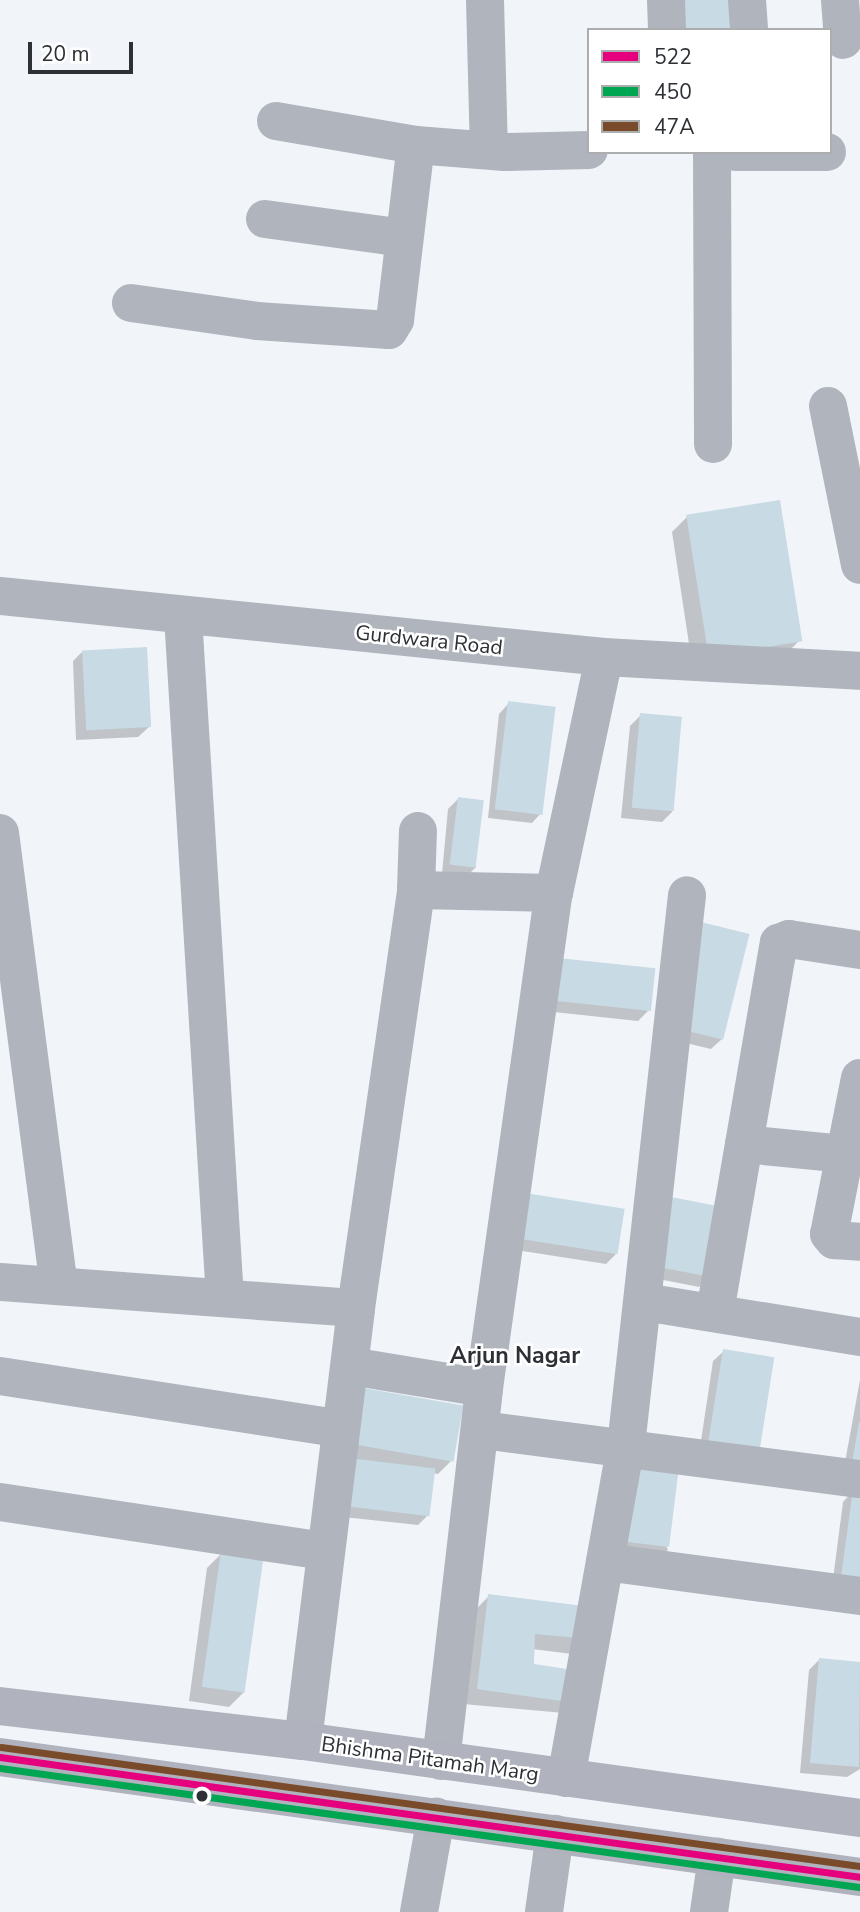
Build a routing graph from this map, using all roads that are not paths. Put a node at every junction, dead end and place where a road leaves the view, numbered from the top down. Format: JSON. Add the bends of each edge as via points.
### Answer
{"nodes":[{"id":1,"x":485,"y":0,"type":"edge"},
{"id":2,"x":666,"y":0,"type":"edge"},
{"id":3,"x":747,"y":0,"type":"edge"},
{"id":4,"x":840,"y":0,"type":"edge"},
{"id":5,"x":667,"y":28,"type":"edge"},
{"id":6,"x":749,"y":28,"type":"edge"},
{"id":7,"x":843,"y":40,"type":"dead end"},
{"id":8,"x":276,"y":121,"type":"dead end"},
{"id":9,"x":416,"y":145,"type":"junction"},
{"id":10,"x":489,"y":150,"type":"junction"},
{"id":11,"x":587,"y":150,"type":"edge"},
{"id":12,"x":712,"y":154,"type":"edge"},
{"id":13,"x":265,"y":219,"type":"dead end"},
{"id":14,"x":403,"y":239,"type":"junction"},
{"id":15,"x":131,"y":303,"type":"dead end"},
{"id":16,"x":828,"y":406,"type":"dead end"},
{"id":17,"x":713,"y":444,"type":"dead end"},
{"id":18,"x":860,"y":565,"type":"edge"},
{"id":19,"x":0,"y":596,"type":"edge"},
{"id":20,"x":183,"y":616,"type":"junction"},
{"id":21,"x":604,"y":657,"type":"junction"},
{"id":22,"x":860,"y":671,"type":"edge"},
{"id":23,"x":418,"y":831,"type":"dead end"},
{"id":24,"x":0,"y":833,"type":"edge"},
{"id":25,"x":416,"y":890,"type":"junction"},
{"id":26,"x":554,"y":893,"type":"junction"},
{"id":27,"x":687,"y":895,"type":"dead end"},
{"id":28,"x":860,"y":950,"type":"edge"},
{"id":29,"x":860,"y":1078,"type":"edge"},
{"id":30,"x":744,"y":1144,"type":"junction"},
{"id":31,"x":845,"y":1154,"type":"junction"},
{"id":32,"x":860,"y":1242,"type":"edge"},
{"id":33,"x":0,"y":1282,"type":"edge"},
{"id":34,"x":59,"y":1286,"type":"junction"},
{"id":35,"x":225,"y":1298,"type":"junction"},
{"id":36,"x":644,"y":1302,"type":"junction"},
{"id":37,"x":356,"y":1308,"type":"junction"},
{"id":38,"x":715,"y":1312,"type":"junction"},
{"id":39,"x":860,"y":1337,"type":"edge"},
{"id":40,"x":350,"y":1367,"type":"junction"},
{"id":41,"x":0,"y":1376,"type":"edge"},
{"id":42,"x":484,"y":1388,"type":"junction"},
{"id":43,"x":341,"y":1429,"type":"junction"},
{"id":44,"x":482,"y":1430,"type":"junction"},
{"id":45,"x":626,"y":1446,"type":"junction"},
{"id":46,"x":860,"y":1479,"type":"edge"},
{"id":47,"x":0,"y":1502,"type":"edge"},
{"id":48,"x":324,"y":1551,"type":"junction"},
{"id":49,"x":605,"y":1562,"type":"junction"},
{"id":50,"x":860,"y":1596,"type":"edge"},
{"id":51,"x":0,"y":1706,"type":"edge"},
{"id":52,"x":303,"y":1741,"type":"junction"},
{"id":53,"x":0,"y":1757,"type":"edge"},
{"id":54,"x":441,"y":1761,"type":"junction"},
{"id":55,"x":566,"y":1778,"type":"junction"},
{"id":56,"x":436,"y":1817,"type":"junction"},
{"id":57,"x":860,"y":1818,"type":"edge"},
{"id":58,"x":555,"y":1834,"type":"junction"},
{"id":59,"x":717,"y":1857,"type":"junction"},
{"id":60,"x":860,"y":1877,"type":"edge"},
{"id":61,"x":419,"y":1912,"type":"edge"},
{"id":62,"x":544,"y":1912,"type":"edge"},
{"id":63,"x":709,"y":1912,"type":"edge"}],
"edges":[{"from":1,"to":10,"type":"street"},
{"from":2,"to":5,"type":"street"},
{"from":3,"to":6,"type":"street"},
{"from":4,"to":7,"type":"street"},
{"from":8,"to":9,"type":"street"},
{"from":9,"to":10,"type":"street"},
{"from":9,"to":14,"type":"street"},
{"from":10,"to":11,"type":"street"},
{"from":12,"to":17,"type":"street"},
{"from":13,"to":14,"type":"street"},
{"from":14,"to":15,"type":"street","via":[[395,320],[389,330],[257,321]]},
{"from":16,"to":18,"type":"street"},
{"from":19,"to":20,"type":"street","name":"Gurdwara Road"},
{"from":20,"to":21,"type":"street","name":"Gurdwara Road"},
{"from":20,"to":35,"type":"street"},
{"from":21,"to":22,"type":"street","name":"Gurdwara Road"},
{"from":21,"to":26,"type":"street"},
{"from":23,"to":25,"type":"street"},
{"from":24,"to":34,"type":"street"},
{"from":25,"to":26,"type":"street"},
{"from":25,"to":37,"type":"street"},
{"from":26,"to":42,"type":"street"},
{"from":27,"to":36,"type":"street"},
{"from":28,"to":30,"type":"street","via":[[789,939],[779,943]]},
{"from":29,"to":31,"type":"street"},
{"from":30,"to":31,"type":"street"},
{"from":30,"to":38,"type":"street"},
{"from":31,"to":32,"type":"street","via":[[829,1234],[834,1240]]},
{"from":33,"to":34,"type":"street"},
{"from":34,"to":35,"type":"street"},
{"from":35,"to":37,"type":"street"},
{"from":36,"to":38,"type":"street"},
{"from":36,"to":45,"type":"street"},
{"from":37,"to":40,"type":"street"},
{"from":38,"to":39,"type":"street"},
{"from":40,"to":42,"type":"street"},
{"from":40,"to":43,"type":"street"},
{"from":41,"to":43,"type":"street"},
{"from":42,"to":44,"type":"street"},
{"from":43,"to":48,"type":"street"},
{"from":44,"to":45,"type":"street"},
{"from":44,"to":54,"type":"street"},
{"from":45,"to":46,"type":"street"},
{"from":45,"to":49,"type":"street"},
{"from":47,"to":48,"type":"street"},
{"from":48,"to":52,"type":"street"},
{"from":49,"to":50,"type":"street"},
{"from":49,"to":55,"type":"street"},
{"from":51,"to":52,"type":"main road","name":"Bhishma Pitamah Marg"},
{"from":52,"to":54,"type":"main road","name":"Bhishma Pitamah Marg"},
{"from":53,"to":56,"type":"main road"},
{"from":54,"to":55,"type":"main road","name":"Bhishma Pitamah Marg"},
{"from":55,"to":57,"type":"main road","name":"Bhishma Pitamah Marg"},
{"from":56,"to":58,"type":"main road"},
{"from":56,"to":61,"type":"street"},
{"from":58,"to":59,"type":"main road"},
{"from":58,"to":62,"type":"street"},
{"from":59,"to":60,"type":"main road"},
{"from":59,"to":63,"type":"street"}]}
